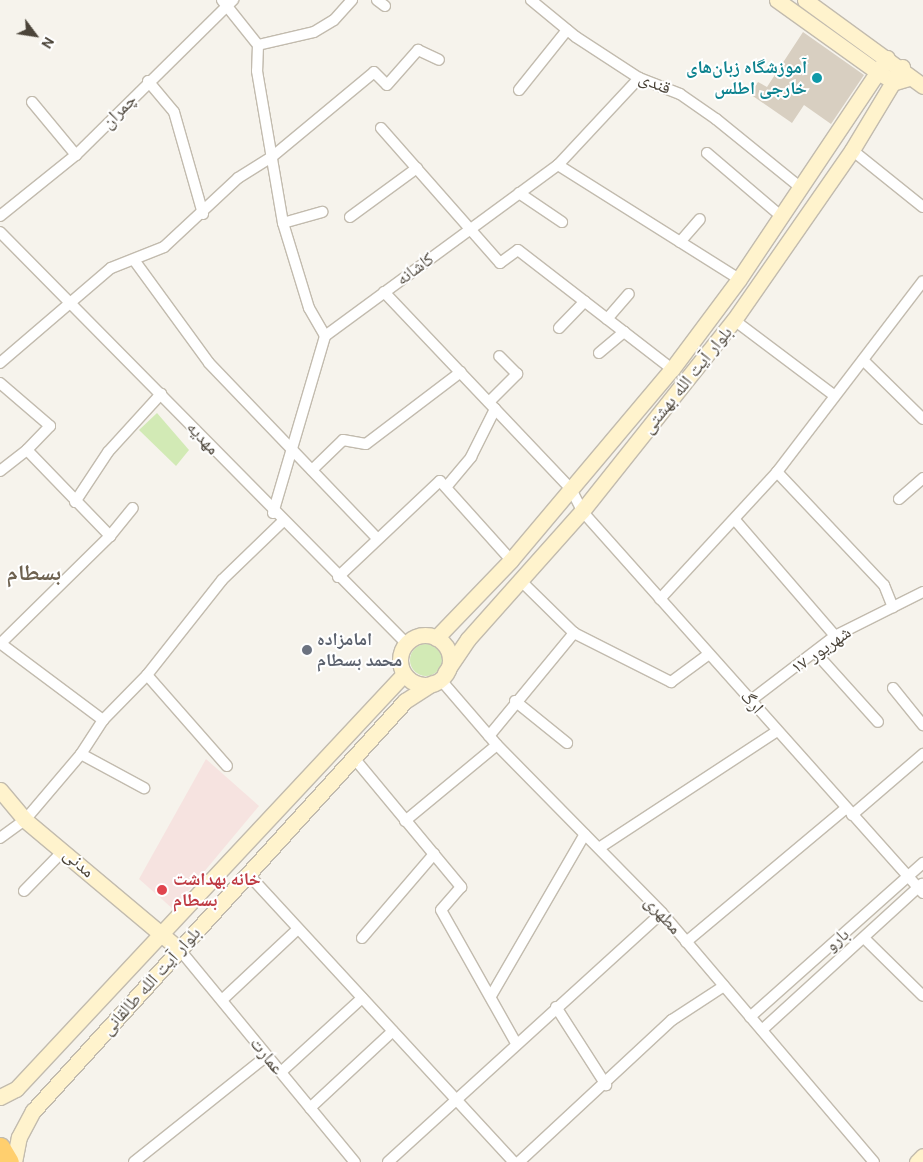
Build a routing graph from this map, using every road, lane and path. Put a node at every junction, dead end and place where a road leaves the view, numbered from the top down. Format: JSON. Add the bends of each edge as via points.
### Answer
{"nodes":[{"id":1,"x":352,"y":0,"type":"edge"},
{"id":2,"x":531,"y":0,"type":"edge"},
{"id":3,"x":777,"y":0,"type":"edge"},
{"id":4,"x":805,"y":0,"type":"edge"},
{"id":5,"x":227,"y":2,"type":"edge"},
{"id":6,"x":544,"y":4,"type":"edge"},
{"id":7,"x":567,"y":30,"type":"junction"},
{"id":8,"x":258,"y":45,"type":"junction"},
{"id":9,"x":887,"y":58,"type":"junction"},
{"id":10,"x":439,"y":60,"type":"dead end"},
{"id":11,"x":879,"y":73,"type":"junction"},
{"id":12,"x":902,"y":75,"type":"junction"},
{"id":13,"x":639,"y":78,"type":"junction"},
{"id":14,"x":148,"y":81,"type":"junction"},
{"id":15,"x":923,"y":86,"type":"edge"},
{"id":16,"x":519,"y":90,"type":"dead end"},
{"id":17,"x":32,"y":102,"type":"dead end"},
{"id":18,"x":381,"y":128,"type":"dead end"},
{"id":19,"x":852,"y":150,"type":"junction"},
{"id":20,"x":707,"y":153,"type":"dead end"},
{"id":21,"x":76,"y":155,"type":"junction"},
{"id":22,"x":273,"y":156,"type":"junction"},
{"id":23,"x":558,"y":165,"type":"junction"},
{"id":24,"x":417,"y":168,"type":"junction"},
{"id":25,"x":802,"y":188,"type":"junction"},
{"id":26,"x":520,"y":193,"type":"junction"},
{"id":27,"x":923,"y":207,"type":"edge"},
{"id":28,"x":322,"y":212,"type":"dead end"},
{"id":29,"x":203,"y":214,"type":"junction"},
{"id":30,"x":0,"y":216,"type":"edge"},
{"id":31,"x":782,"y":217,"type":"junction"},
{"id":32,"x":350,"y":218,"type":"dead end"},
{"id":33,"x":700,"y":219,"type":"dead end"},
{"id":34,"x":562,"y":222,"type":"dead end"},
{"id":35,"x":283,"y":223,"type":"junction"},
{"id":36,"x":470,"y":228,"type":"junction"},
{"id":37,"x":0,"y":232,"type":"edge"},
{"id":38,"x":680,"y":242,"type":"junction"},
{"id":39,"x":134,"y":260,"type":"junction"},
{"id":40,"x":739,"y":279,"type":"junction"},
{"id":41,"x":923,"y":281,"type":"edge"},
{"id":42,"x":384,"y":292,"type":"junction"},
{"id":43,"x":629,"y":294,"type":"dead end"},
{"id":44,"x":69,"y":301,"type":"junction"},
{"id":45,"x":585,"y":301,"type":"junction"},
{"id":46,"x":607,"y":319,"type":"junction"},
{"id":47,"x":734,"y":320,"type":"junction"},
{"id":48,"x":559,"y":328,"type":"dead end"},
{"id":49,"x":624,"y":332,"type":"junction"},
{"id":50,"x":325,"y":336,"type":"junction"},
{"id":51,"x":599,"y":354,"type":"dead end"},
{"id":52,"x":499,"y":356,"type":"dead end"},
{"id":53,"x":863,"y":360,"type":"junction"},
{"id":54,"x":0,"y":363,"type":"edge"},
{"id":55,"x":672,"y":369,"type":"junction"},
{"id":56,"x":461,"y":372,"type":"junction"},
{"id":57,"x":0,"y":383,"type":"edge"},
{"id":58,"x":161,"y":394,"type":"junction"},
{"id":59,"x":835,"y":396,"type":"junction"},
{"id":60,"x":492,"y":406,"type":"junction"},
{"id":61,"x":923,"y":419,"type":"edge"},
{"id":62,"x":27,"y":450,"type":"junction"},
{"id":63,"x":294,"y":451,"type":"junction"},
{"id":64,"x":312,"y":470,"type":"junction"},
{"id":65,"x":0,"y":471,"type":"edge"},
{"id":66,"x":777,"y":472,"type":"junction"},
{"id":67,"x":923,"y":478,"type":"edge"},
{"id":68,"x":446,"y":486,"type":"junction"},
{"id":69,"x":571,"y":489,"type":"junction"},
{"id":70,"x":900,"y":500,"type":"dead end"},
{"id":71,"x":75,"y":502,"type":"junction"},
{"id":72,"x":132,"y":508,"type":"dead end"},
{"id":73,"x":582,"y":511,"type":"junction"},
{"id":74,"x":274,"y":513,"type":"junction"},
{"id":75,"x":735,"y":520,"type":"junction"},
{"id":76,"x":282,"y":522,"type":"junction"},
{"id":77,"x":110,"y":536,"type":"junction"},
{"id":78,"x":377,"y":538,"type":"junction"},
{"id":79,"x":511,"y":560,"type":"junction"},
{"id":80,"x":338,"y":577,"type":"junction"},
{"id":81,"x":522,"y":582,"type":"junction"},
{"id":82,"x":921,"y":596,"type":"edge"},
{"id":83,"x":660,"y":599,"type":"junction"},
{"id":84,"x":893,"y":606,"type":"junction"},
{"id":85,"x":574,"y":633,"type":"junction"},
{"id":86,"x":835,"y":636,"type":"junction"},
{"id":87,"x":436,"y":638,"type":"junction"},
{"id":88,"x":406,"y":643,"type":"junction"},
{"id":89,"x":0,"y":644,"type":"edge"},
{"id":90,"x":815,"y":652,"type":"junction"},
{"id":91,"x":709,"y":654,"type":"junction"},
{"id":92,"x":147,"y":674,"type":"junction"},
{"id":93,"x":404,"y":674,"type":"junction"},
{"id":94,"x":439,"y":679,"type":"junction"},
{"id":95,"x":893,"y":688,"type":"dead end"},
{"id":96,"x":515,"y":701,"type":"junction"},
{"id":97,"x":750,"y":701,"type":"junction"},
{"id":98,"x":103,"y":720,"type":"junction"},
{"id":99,"x":878,"y":722,"type":"dead end"},
{"id":100,"x":923,"y":725,"type":"edge"},
{"id":101,"x":777,"y":731,"type":"junction"},
{"id":102,"x":489,"y":736,"type":"junction"},
{"id":103,"x":567,"y":743,"type":"dead end"},
{"id":104,"x":497,"y":745,"type":"junction"},
{"id":105,"x":81,"y":754,"type":"junction"},
{"id":106,"x":923,"y":754,"type":"edge"},
{"id":107,"x":354,"y":758,"type":"junction"},
{"id":108,"x":227,"y":766,"type":"dead end"},
{"id":109,"x":144,"y":788,"type":"dead end"},
{"id":110,"x":0,"y":790,"type":"edge"},
{"id":111,"x":849,"y":811,"type":"junction"},
{"id":112,"x":25,"y":820,"type":"junction"},
{"id":113,"x":405,"y":821,"type":"junction"},
{"id":114,"x":585,"y":834,"type":"junction"},
{"id":115,"x":0,"y":838,"type":"edge"},
{"id":116,"x":600,"y":848,"type":"junction"},
{"id":117,"x":64,"y":850,"type":"junction"},
{"id":118,"x":434,"y":854,"type":"junction"},
{"id":119,"x":923,"y":862,"type":"edge"},
{"id":120,"x":248,"y":874,"type":"junction"},
{"id":121,"x":908,"y":878,"type":"junction"},
{"id":122,"x":922,"y":888,"type":"edge"},
{"id":123,"x":24,"y":891,"type":"dead end"},
{"id":124,"x":662,"y":913,"type":"junction"},
{"id":125,"x":298,"y":929,"type":"junction"},
{"id":126,"x":159,"y":936,"type":"junction"},
{"id":127,"x":362,"y":938,"type":"dead end"},
{"id":128,"x":865,"y":940,"type":"junction"},
{"id":129,"x":686,"y":942,"type":"junction"},
{"id":130,"x":180,"y":950,"type":"junction"},
{"id":131,"x":724,"y":986,"type":"junction"},
{"id":132,"x":491,"y":996,"type":"junction"},
{"id":133,"x":923,"y":996,"type":"edge"},
{"id":134,"x":362,"y":998,"type":"junction"},
{"id":135,"x":222,"y":1000,"type":"junction"},
{"id":136,"x":556,"y":1007,"type":"junction"},
{"id":137,"x":750,"y":1018,"type":"junction"},
{"id":138,"x":762,"y":1030,"type":"junction"},
{"id":139,"x":393,"y":1031,"type":"junction"},
{"id":140,"x":516,"y":1042,"type":"junction"},
{"id":141,"x":267,"y":1056,"type":"junction"},
{"id":142,"x":281,"y":1072,"type":"junction"},
{"id":143,"x":606,"y":1085,"type":"junction"},
{"id":144,"x":0,"y":1097,"type":"edge"},
{"id":145,"x":456,"y":1100,"type":"junction"},
{"id":146,"x":310,"y":1108,"type":"junction"},
{"id":147,"x":0,"y":1147,"type":"edge"},
{"id":148,"x":923,"y":1156,"type":"edge"},
{"id":149,"x":9,"y":1162,"type":"edge"},
{"id":150,"x":14,"y":1162,"type":"edge"},
{"id":151,"x":134,"y":1162,"type":"edge"},
{"id":152,"x":354,"y":1162,"type":"edge"},
{"id":153,"x":388,"y":1162,"type":"edge"},
{"id":154,"x":514,"y":1162,"type":"edge"},
{"id":155,"x":519,"y":1162,"type":"edge"},
{"id":156,"x":874,"y":1162,"type":"edge"},
{"id":157,"x":917,"y":1162,"type":"edge"}],
"edges":[{"from":1,"to":8,"type":"street","via":[[334,20],[314,32]]},
{"from":2,"to":6,"type":"street","name":"قندی"},
{"from":3,"to":11,"type":"street"},
{"from":4,"to":9,"type":"street"},
{"from":5,"to":8,"type":"street"},
{"from":5,"to":14,"type":"street","name":"چمران"},
{"from":6,"to":7,"type":"street","name":"قندی"},
{"from":7,"to":13,"type":"street","name":"قندی"},
{"from":7,"to":16,"type":"street"},
{"from":8,"to":22,"type":"street","via":[[258,72]]},
{"from":9,"to":11,"type":"street","name":"بلوار آیت الله بهشتی"},
{"from":9,"to":12,"type":"street"},
{"from":10,"to":22,"type":"street","via":[[418,50],[387,85],[374,72]]},
{"from":11,"to":12,"type":"street"},
{"from":11,"to":25,"type":"street","name":"بلوار آیت الله بهشتی"},
{"from":12,"to":15,"type":"street"},
{"from":12,"to":19,"type":"street","name":"بلوار آیت الله بهشتی"},
{"from":13,"to":23,"type":"street","name":"کاشانه"},
{"from":13,"to":25,"type":"street","name":"قندی","via":[[687,99]]},
{"from":14,"to":21,"type":"street","name":"چمران"},
{"from":14,"to":29,"type":"street","via":[[174,112]]},
{"from":17,"to":21,"type":"street"},
{"from":18,"to":24,"type":"street"},
{"from":19,"to":27,"type":"street"},
{"from":19,"to":47,"type":"street","name":"بلوار آیت الله بهشتی"},
{"from":20,"to":31,"type":"street"},
{"from":21,"to":30,"type":"street","name":"چمران"},
{"from":22,"to":29,"type":"street","via":[[238,178]]},
{"from":22,"to":35,"type":"street"},
{"from":23,"to":26,"type":"street","name":"کاشانه"},
{"from":23,"to":38,"type":"street"},
{"from":24,"to":32,"type":"street"},
{"from":24,"to":36,"type":"street"},
{"from":25,"to":31,"type":"street","name":"بلوار آیت الله بهشتی"},
{"from":26,"to":34,"type":"street"},
{"from":26,"to":36,"type":"street","name":"کاشانه"},
{"from":28,"to":35,"type":"street"},
{"from":29,"to":39,"type":"street","via":[[164,247]]},
{"from":31,"to":40,"type":"street","name":"بلوار آیت الله بهشتی"},
{"from":33,"to":38,"type":"street"},
{"from":35,"to":50,"type":"street","via":[[309,308]]},
{"from":36,"to":42,"type":"street","name":"کاشانه"},
{"from":36,"to":45,"type":"street","via":[[500,263],[518,250]]},
{"from":37,"to":44,"type":"street","name":"مهدیه"},
{"from":38,"to":40,"type":"street"},
{"from":39,"to":44,"type":"street","via":[[111,268]]},
{"from":39,"to":63,"type":"street","via":[[209,363]]},
{"from":40,"to":55,"type":"street","name":"بلوار آیت الله بهشتی"},
{"from":41,"to":53,"type":"street"},
{"from":42,"to":50,"type":"street","name":"کاشانه"},
{"from":42,"to":56,"type":"street","name":"ارگ"},
{"from":43,"to":46,"type":"street"},
{"from":44,"to":54,"type":"street"},
{"from":44,"to":58,"type":"street","name":"مهدیه"},
{"from":45,"to":46,"type":"street"},
{"from":45,"to":48,"type":"street"},
{"from":46,"to":49,"type":"street"},
{"from":47,"to":59,"type":"street"},
{"from":47,"to":73,"type":"street","name":"بلوار آیت الله بهشتی"},
{"from":49,"to":51,"type":"street"},
{"from":49,"to":55,"type":"street"},
{"from":50,"to":63,"type":"street"},
{"from":52,"to":60,"type":"street","via":[[517,374]]},
{"from":53,"to":59,"type":"street"},
{"from":53,"to":61,"type":"street"},
{"from":55,"to":69,"type":"street","name":"بلوار آیت الله بهشتی"},
{"from":56,"to":60,"type":"street","name":"ارگ"},
{"from":56,"to":64,"type":"street","via":[[366,444],[343,440]]},
{"from":57,"to":62,"type":"street","via":[[50,426]]},
{"from":58,"to":71,"type":"street","via":[[108,452]]},
{"from":58,"to":74,"type":"street","name":"مهدیه"},
{"from":59,"to":66,"type":"street"},
{"from":60,"to":68,"type":"street","via":[[471,457]]},
{"from":60,"to":69,"type":"street","name":"ارگ"},
{"from":62,"to":65,"type":"street"},
{"from":62,"to":71,"type":"street"},
{"from":63,"to":64,"type":"street"},
{"from":63,"to":74,"type":"street"},
{"from":64,"to":78,"type":"street"},
{"from":66,"to":75,"type":"street"},
{"from":66,"to":84,"type":"street","via":[[884,585]]},
{"from":67,"to":70,"type":"street"},
{"from":68,"to":78,"type":"street","via":[[440,481]]},
{"from":68,"to":79,"type":"street"},
{"from":69,"to":73,"type":"street","name":"ارگ"},
{"from":69,"to":79,"type":"street","name":"بلوار آیت الله بهشتی"},
{"from":71,"to":77,"type":"street"},
{"from":72,"to":77,"type":"street"},
{"from":73,"to":81,"type":"street","name":"بلوار آیت الله بهشتی"},
{"from":73,"to":83,"type":"street","name":"ارگ"},
{"from":74,"to":76,"type":"street","name":"مهدیه"},
{"from":75,"to":83,"type":"street"},
{"from":75,"to":86,"type":"street"},
{"from":76,"to":80,"type":"street","name":"مهدیه"},
{"from":76,"to":92,"type":"street","via":[[222,580]]},
{"from":77,"to":89,"type":"street"},
{"from":78,"to":80,"type":"street"},
{"from":79,"to":87,"type":"street","name":"بلوار آیت الله بهشتی"},
{"from":80,"to":88,"type":"street","name":"مهدیه"},
{"from":81,"to":85,"type":"street"},
{"from":81,"to":94,"type":"street","name":"بلوار آیت الله بهشتی","via":[[468,640]]},
{"from":82,"to":84,"type":"street","name":"۱۷ شهریور"},
{"from":83,"to":91,"type":"street","name":"ارگ"},
{"from":84,"to":86,"type":"street","name":"۱۷ شهریور"},
{"from":85,"to":91,"type":"street","via":[[671,682]]},
{"from":85,"to":96,"type":"street"},
{"from":86,"to":90,"type":"street","name":"۱۷ شهریور"},
{"from":87,"to":88,"type":"street","via":[[420,636]]},
{"from":87,"to":94,"type":"street","via":[[449,658]]},
{"from":88,"to":93,"type":"street","via":[[400,658]]},
{"from":89,"to":98,"type":"street"},
{"from":90,"to":97,"type":"street","name":"۱۷ شهریور"},
{"from":90,"to":99,"type":"street"},
{"from":91,"to":97,"type":"street","name":"ارگ"},
{"from":92,"to":98,"type":"street"},
{"from":92,"to":108,"type":"street"},
{"from":93,"to":94,"type":"street","via":[[417,684]]},
{"from":93,"to":126,"type":"street","name":"بلوار آیت الله طالقانی"},
{"from":94,"to":102,"type":"street","name":"مطهری"},
{"from":94,"to":107,"type":"street","name":"بلوار آیت الله طالقانی","via":[[405,701]]},
{"from":95,"to":100,"type":"street"},
{"from":96,"to":102,"type":"street"},
{"from":96,"to":103,"type":"street"},
{"from":97,"to":101,"type":"street","name":"ارگ"},
{"from":98,"to":105,"type":"street"},
{"from":101,"to":111,"type":"street","name":"ارگ"},
{"from":101,"to":116,"type":"street"},
{"from":102,"to":104,"type":"street","name":"مطهری"},
{"from":104,"to":113,"type":"street"},
{"from":104,"to":114,"type":"street","name":"مطهری"},
{"from":105,"to":109,"type":"street"},
{"from":105,"to":112,"type":"street"},
{"from":106,"to":111,"type":"street"},
{"from":107,"to":113,"type":"street"},
{"from":107,"to":120,"type":"street","name":"بلوار آیت الله طالقانی"},
{"from":110,"to":112,"type":"street","name":"مدنی"},
{"from":111,"to":121,"type":"street","name":"ارگ"},
{"from":111,"to":129,"type":"street"},
{"from":112,"to":115,"type":"street"},
{"from":112,"to":117,"type":"street","name":"مدنی"},
{"from":113,"to":118,"type":"street"},
{"from":114,"to":116,"type":"street","name":"مطهری"},
{"from":114,"to":132,"type":"street"},
{"from":116,"to":124,"type":"street","name":"مطهری"},
{"from":117,"to":123,"type":"street"},
{"from":117,"to":126,"type":"street","name":"مدنی"},
{"from":118,"to":127,"type":"street"},
{"from":118,"to":132,"type":"street","via":[[461,887],[441,910]]},
{"from":119,"to":121,"type":"street","name":"بارو"},
{"from":120,"to":125,"type":"street"},
{"from":120,"to":130,"type":"street","name":"بلوار آیت الله طالقانی"},
{"from":121,"to":122,"type":"street","name":"ارگ"},
{"from":121,"to":137,"type":"street","name":"بارو"},
{"from":122,"to":128,"type":"street","name":"بارو"},
{"from":124,"to":129,"type":"street","name":"مطهری"},
{"from":124,"to":136,"type":"street"},
{"from":125,"to":134,"type":"street"},
{"from":125,"to":135,"type":"street"},
{"from":126,"to":130,"type":"street","name":"مدنی"},
{"from":126,"to":144,"type":"street","name":"بلوار آیت الله طالقانی","via":[[16,1089]]},
{"from":128,"to":133,"type":"street"},
{"from":128,"to":138,"type":"street","name":"بارو"},
{"from":129,"to":131,"type":"street","name":"مطهری"},
{"from":130,"to":135,"type":"street","name":"عمارت"},
{"from":130,"to":150,"type":"street","name":"بلوار آیت الله طالقانی","via":[[33,1111],[19,1137]]},
{"from":131,"to":137,"type":"street","name":"مطهری"},
{"from":131,"to":143,"type":"street","via":[[672,1020]]},
{"from":132,"to":140,"type":"street"},
{"from":134,"to":139,"type":"street"},
{"from":134,"to":142,"type":"street"},
{"from":135,"to":141,"type":"street","name":"عمارت"},
{"from":136,"to":140,"type":"street"},
{"from":136,"to":143,"type":"street"},
{"from":137,"to":138,"type":"street","name":"مطهری"},
{"from":138,"to":156,"type":"street","name":"مطهری"},
{"from":139,"to":145,"type":"street"},
{"from":139,"to":146,"type":"street"},
{"from":140,"to":145,"type":"street"},
{"from":141,"to":142,"type":"street","name":"عمارت"},
{"from":141,"to":151,"type":"street"},
{"from":142,"to":146,"type":"street","name":"عمارت"},
{"from":143,"to":155,"type":"street"},
{"from":145,"to":153,"type":"street"},
{"from":145,"to":154,"type":"street"},
{"from":146,"to":152,"type":"street","name":"عمارت"},
{"from":147,"to":149,"type":"highway"},
{"from":148,"to":157,"type":"street"}]}
